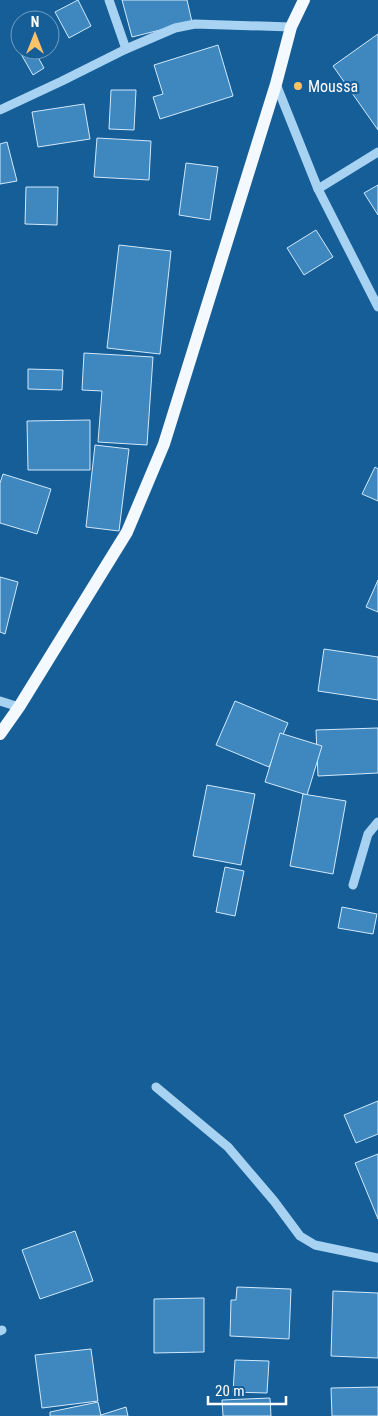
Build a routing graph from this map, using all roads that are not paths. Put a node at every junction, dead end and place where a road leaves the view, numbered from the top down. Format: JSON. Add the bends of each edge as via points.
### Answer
{"nodes":[{"id":1,"x":109,"y":0,"type":"edge"},
{"id":2,"x":304,"y":0,"type":"edge"},
{"id":3,"x":291,"y":27,"type":"junction"},
{"id":4,"x":126,"y":49,"type":"junction"},
{"id":5,"x":276,"y":84,"type":"junction"},
{"id":6,"x":0,"y":110,"type":"edge"},
{"id":7,"x":378,"y":152,"type":"edge"},
{"id":8,"x":318,"y":189,"type":"junction"},
{"id":9,"x":378,"y":307,"type":"edge"},
{"id":10,"x":0,"y":701,"type":"edge"},
{"id":11,"x":19,"y":706,"type":"junction"},
{"id":12,"x":0,"y":734,"type":"edge"},
{"id":13,"x":378,"y":822,"type":"edge"},
{"id":14,"x":353,"y":885,"type":"dead end"},
{"id":15,"x":156,"y":1086,"type":"dead end"},
{"id":16,"x":378,"y":1258,"type":"edge"}],
"edges":[{"from":1,"to":4,"type":"street"},
{"from":2,"to":3,"type":"main road"},
{"from":3,"to":4,"type":"street","via":[[195,24],[175,28]]},
{"from":3,"to":5,"type":"main road"},
{"from":4,"to":6,"type":"street"},
{"from":5,"to":8,"type":"street"},
{"from":5,"to":11,"type":"main road","via":[[164,444],[127,532]]},
{"from":7,"to":8,"type":"street"},
{"from":8,"to":9,"type":"street"},
{"from":10,"to":11,"type":"street"},
{"from":11,"to":12,"type":"main road"},
{"from":13,"to":14,"type":"street","via":[[368,834]]},
{"from":15,"to":16,"type":"street","via":[[228,1147],[306,1241]]}]}
